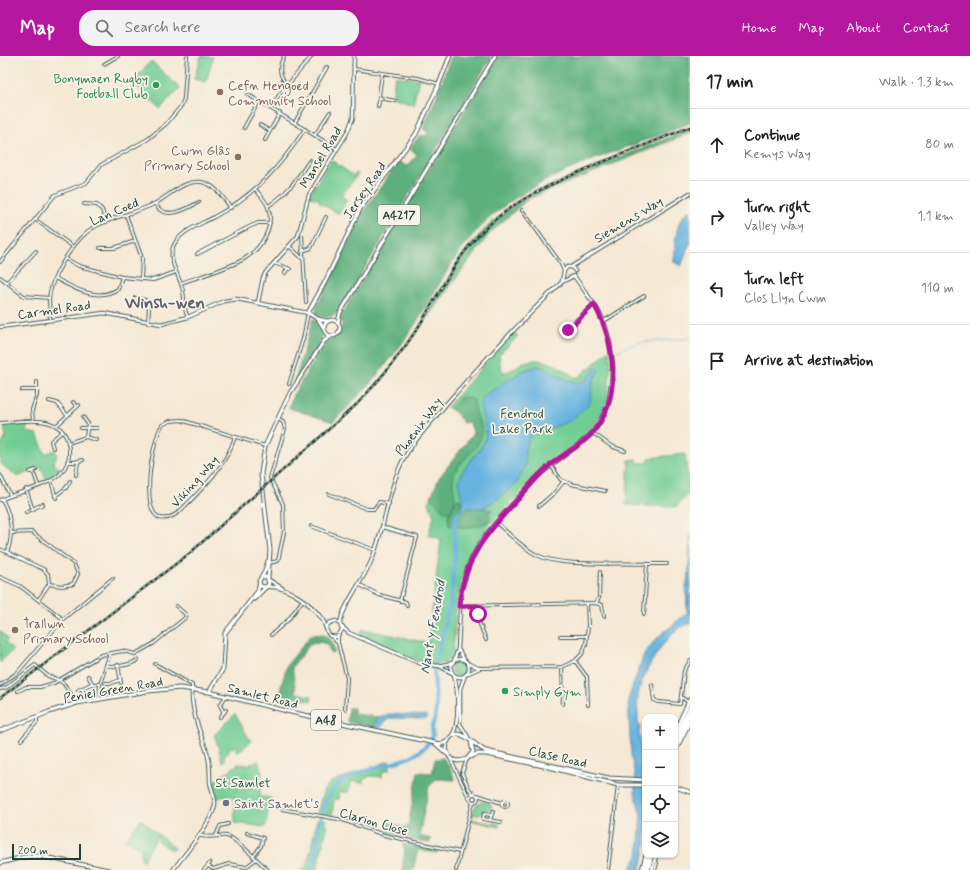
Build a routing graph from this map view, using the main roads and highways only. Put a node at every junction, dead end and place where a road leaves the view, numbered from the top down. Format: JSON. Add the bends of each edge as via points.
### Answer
{"nodes":[{"id":1,"x":450,"y":56,"type":"edge"},
{"id":2,"x":495,"y":56,"type":"edge"},
{"id":3,"x":308,"y":313,"type":"joint"},
{"id":4,"x":340,"y":313,"type":"junction"},
{"id":5,"x":318,"y":319,"type":"junction"},
{"id":6,"x":332,"y":320,"type":"junction"},
{"id":7,"x":327,"y":321,"type":"junction"},
{"id":8,"x":338,"y":322,"type":"junction"},
{"id":9,"x":323,"y":327,"type":"junction"},
{"id":10,"x":325,"y":332,"type":"junction"},
{"id":11,"x":332,"y":336,"type":"junction"},
{"id":12,"x":324,"y":341,"type":"junction"},
{"id":13,"x":269,"y":563,"type":"junction"},
{"id":14,"x":261,"y":577,"type":"junction"},
{"id":15,"x":268,"y":579,"type":"junction"},
{"id":16,"x":259,"y":585,"type":"junction"},
{"id":17,"x":265,"y":587,"type":"junction"},
{"id":18,"x":249,"y":603,"type":"junction"},
{"id":19,"x":213,"y":686,"type":"junction"},
{"id":20,"x":209,"y":692,"type":"junction"},
{"id":21,"x":221,"y":695,"type":"junction"},
{"id":22,"x":689,"y":700,"type":"edge"},
{"id":23,"x":690,"y":707,"type":"edge"},
{"id":24,"x":690,"y":714,"type":"edge"},
{"id":25,"x":690,"y":721,"type":"edge"},
{"id":26,"x":678,"y":724,"type":"edge"},
{"id":27,"x":0,"y":731,"type":"edge"},
{"id":28,"x":678,"y":732,"type":"edge"},
{"id":29,"x":678,"y":739,"type":"edge"},
{"id":30,"x":449,"y":740,"type":"junction"},
{"id":31,"x":471,"y":741,"type":"junction"},
{"id":32,"x":434,"y":743,"type":"junction"},
{"id":33,"x":676,"y":750,"type":"edge"},
{"id":34,"x":449,"y":756,"type":"junction"},
{"id":35,"x":468,"y":758,"type":"junction"},
{"id":36,"x":642,"y":780,"type":"edge"},
{"id":37,"x":642,"y":785,"type":"edge"},
{"id":38,"x":678,"y":788,"type":"edge"},
{"id":39,"x":690,"y":792,"type":"edge"},
{"id":40,"x":647,"y":858,"type":"edge"},
{"id":41,"x":647,"y":858,"type":"edge"},
{"id":42,"x":651,"y":858,"type":"edge"},
{"id":43,"x":656,"y":858,"type":"edge"},
{"id":44,"x":0,"y":862,"type":"edge"},
{"id":45,"x":109,"y":870,"type":"edge"},
{"id":46,"x":642,"y":870,"type":"edge"},
{"id":47,"x":645,"y":870,"type":"edge"},
{"id":48,"x":648,"y":870,"type":"edge"},
{"id":49,"x":654,"y":870,"type":"edge"}],
"edges":[{"from":1,"to":3,"type":"main road","name":"Jersey Road","via":[[416,134],[360,209]]},
{"from":2,"to":4,"type":"main road","number":"A4217"},
{"from":3,"to":5,"type":"main road","name":"Carmel Road"},
{"from":4,"to":6,"type":"main road","number":"A4217"},
{"from":4,"to":8,"type":"main road","number":"A4217"},
{"from":5,"to":7,"type":"main road","name":"Carmel Road"},
{"from":5,"to":9,"type":"main road","name":"Carmel Road"},
{"from":6,"to":7,"type":"main road"},
{"from":6,"to":8,"type":"main road"},
{"from":7,"to":9,"type":"main road"},
{"from":8,"to":11,"type":"main road","via":[[338,332]]},
{"from":9,"to":10,"type":"main road"},
{"from":10,"to":11,"type":"main road"},
{"from":10,"to":12,"type":"main road"},
{"from":11,"to":12,"type":"main road"},
{"from":12,"to":13,"type":"main road","via":[[290,393],[265,446],[261,474]]},
{"from":13,"to":14,"type":"main road","name":"Samlet Road"},
{"from":13,"to":15,"type":"main road"},
{"from":14,"to":15,"type":"main road"},
{"from":14,"to":16,"type":"main road","name":"Samlet Road"},
{"from":15,"to":17,"type":"main road"},
{"from":16,"to":17,"type":"main road"},
{"from":16,"to":18,"type":"main road","name":"Samlet Road","via":[[258,591]]},
{"from":17,"to":18,"type":"main road","name":"Samlet Road"},
{"from":18,"to":19,"type":"main road","name":"Samlet Road","via":[[225,633],[223,666]]},
{"from":19,"to":20,"type":"main road","name":"Samlet Road"},
{"from":19,"to":21,"type":"main road"},
{"from":20,"to":21,"type":"main road","name":"Samlet Road","number":"A48"},
{"from":20,"to":27,"type":"main road","name":"Peniel Green Road","number":"A48","via":[[159,689],[99,698],[37,716]]},
{"from":21,"to":32,"type":"main road","name":"Samlet Road","number":"A48"},
{"from":22,"to":26,"type":"main road"},
{"from":23,"to":28,"type":"main road"},
{"from":24,"to":29,"type":"main road"},
{"from":25,"to":33,"type":"main road"},
{"from":30,"to":31,"type":"main road","via":[[460,734]]},
{"from":30,"to":32,"type":"main road","via":[[442,744]]},
{"from":30,"to":34,"type":"main road","via":[[446,745]]},
{"from":31,"to":35,"type":"main road","via":[[473,748]]},
{"from":31,"to":36,"type":"main road","name":"Clase Road","via":[[476,747],[486,751],[609,778]]},
{"from":32,"to":34,"type":"main road"},
{"from":34,"to":35,"type":"main road","via":[[458,761]]},
{"from":35,"to":37,"type":"main road","name":"Clase Road","via":[[481,754],[490,755],[560,769],[618,785]]},
{"from":38,"to":39,"type":"main road"},
{"from":40,"to":46,"type":"main road"},
{"from":41,"to":47,"type":"main road"},
{"from":42,"to":48,"type":"main road"},
{"from":43,"to":49,"type":"main road"},
{"from":44,"to":45,"type":"main road","via":[[39,856]]}]}
